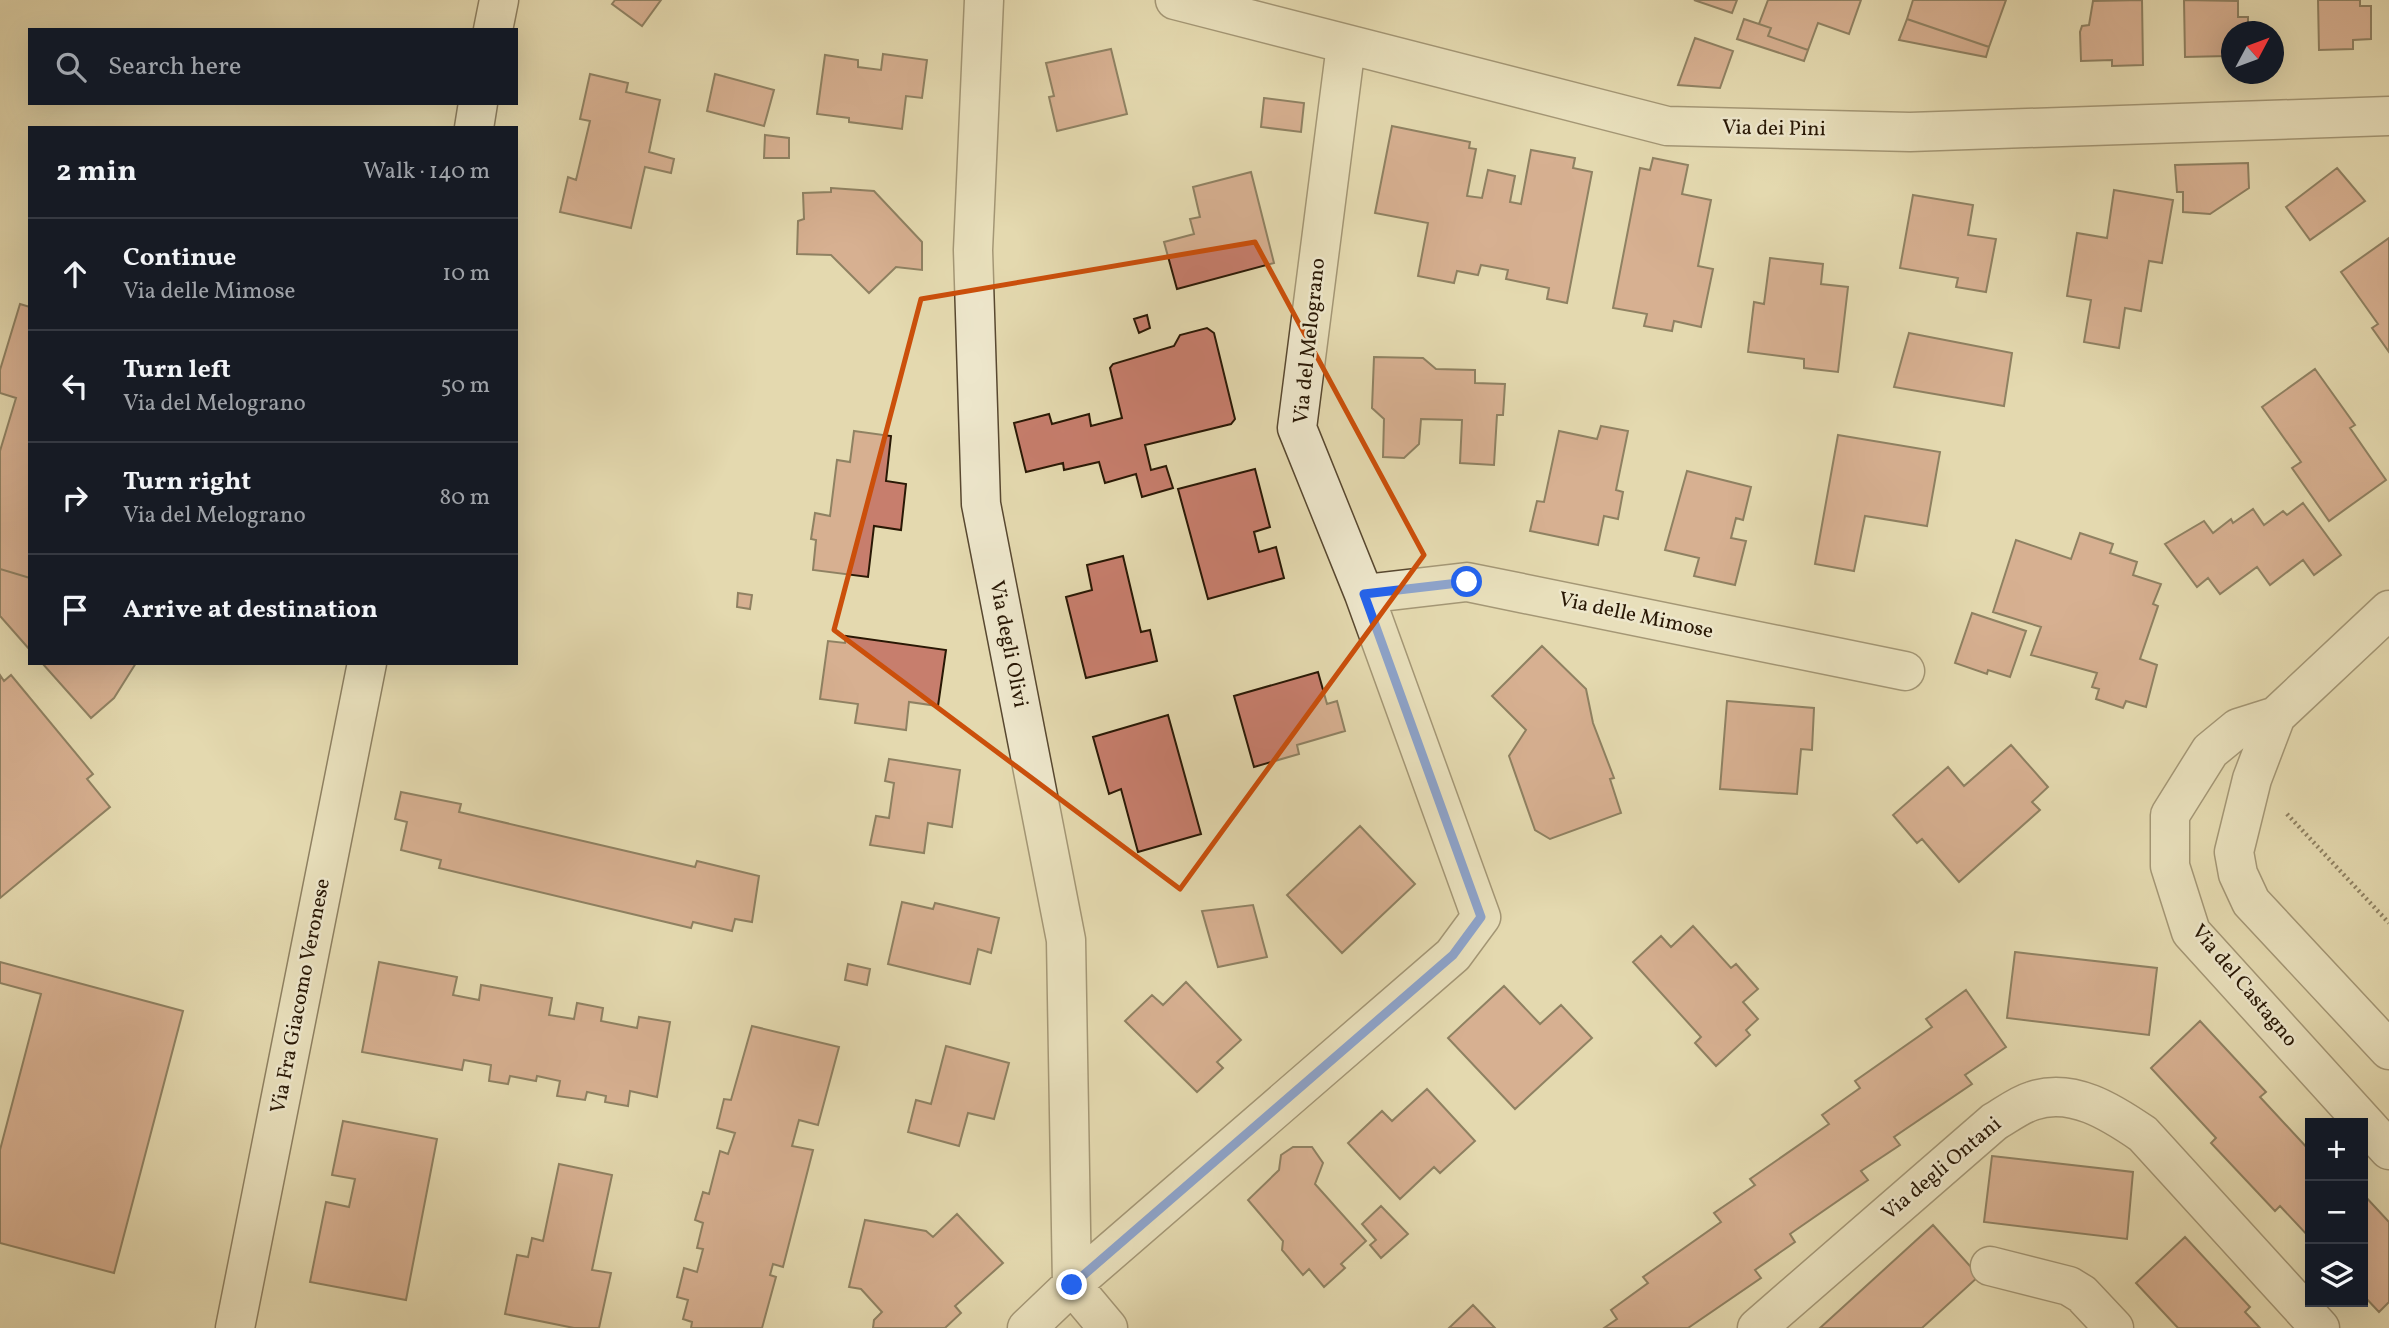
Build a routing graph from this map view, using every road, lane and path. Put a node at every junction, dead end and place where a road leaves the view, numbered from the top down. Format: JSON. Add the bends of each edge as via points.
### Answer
{"nodes":[{"id":1,"x":499,"y":0,"type":"edge"},
{"id":2,"x":984,"y":0,"type":"edge"},
{"id":3,"x":1175,"y":0,"type":"edge"},
{"id":4,"x":493,"y":28,"type":"edge"},
{"id":5,"x":1346,"y":45,"type":"junction"},
{"id":6,"x":478,"y":105,"type":"edge"},
{"id":7,"x":2389,"y":116,"type":"edge"},
{"id":8,"x":474,"y":126,"type":"edge"},
{"id":9,"x":1364,"y":594,"type":"junction"},
{"id":10,"x":2389,"y":610,"type":"edge"},
{"id":11,"x":367,"y":665,"type":"edge"},
{"id":12,"x":1905,"y":671,"type":"dead end"},
{"id":13,"x":2276,"y":716,"type":"junction"},
{"id":14,"x":2280,"y":806,"type":"dead end"},
{"id":15,"x":2389,"y":923,"type":"edge"},
{"id":16,"x":2389,"y":1050,"type":"edge"},
{"id":17,"x":2389,"y":1150,"type":"edge"},
{"id":18,"x":1990,"y":1266,"type":"dead end"},
{"id":19,"x":1072,"y":1285,"type":"junction"},
{"id":20,"x":235,"y":1328,"type":"edge"},
{"id":21,"x":1027,"y":1328,"type":"edge"},
{"id":22,"x":1108,"y":1328,"type":"edge"},
{"id":23,"x":1757,"y":1328,"type":"edge"},
{"id":24,"x":2114,"y":1328,"type":"edge"},
{"id":25,"x":2320,"y":1328,"type":"edge"}],
"edges":[{"from":1,"to":4,"type":"street"},
{"from":2,"to":19,"type":"street","name":"Via degli Olivi","via":[[974,250],[981,504],[1066,940]]},
{"from":3,"to":5,"type":"street","name":"Via dei Pini"},
{"from":5,"to":7,"type":"street","name":"Via dei Pini","via":[[1667,126],[1910,132]]},
{"from":5,"to":9,"type":"street","name":"Via del Melograno","via":[[1297,428]]},
{"from":6,"to":8,"type":"street"},
{"from":9,"to":12,"type":"street","name":"Via delle Mimose","via":[[1467,582]]},
{"from":9,"to":19,"type":"street","name":"Via del Melograno","via":[[1481,917],[1453,955]]},
{"from":10,"to":13,"type":"street","name":"Via del Castagno"},
{"from":11,"to":20,"type":"street","name":"Via Fra Giacomo Veronese"},
{"from":13,"to":16,"type":"street","name":"Via del Castagno","via":[[2252,779],[2234,852],[2238,874],[2251,902]]},
{"from":13,"to":17,"type":"street","name":"Via del Castagno","via":[[2238,728],[2210,751],[2170,815],[2170,866],[2191,932]]},
{"from":14,"to":15,"type":"path"},
{"from":18,"to":24,"type":"street","via":[[2069,1286]]},
{"from":19,"to":21,"type":"street","name":"Via del Melograno"},
{"from":19,"to":22,"type":"street"},
{"from":23,"to":25,"type":"street","name":"Via degli Ontani","via":[[1994,1122],[2033,1101],[2059,1097],[2111,1112],[2143,1134]]}]}
